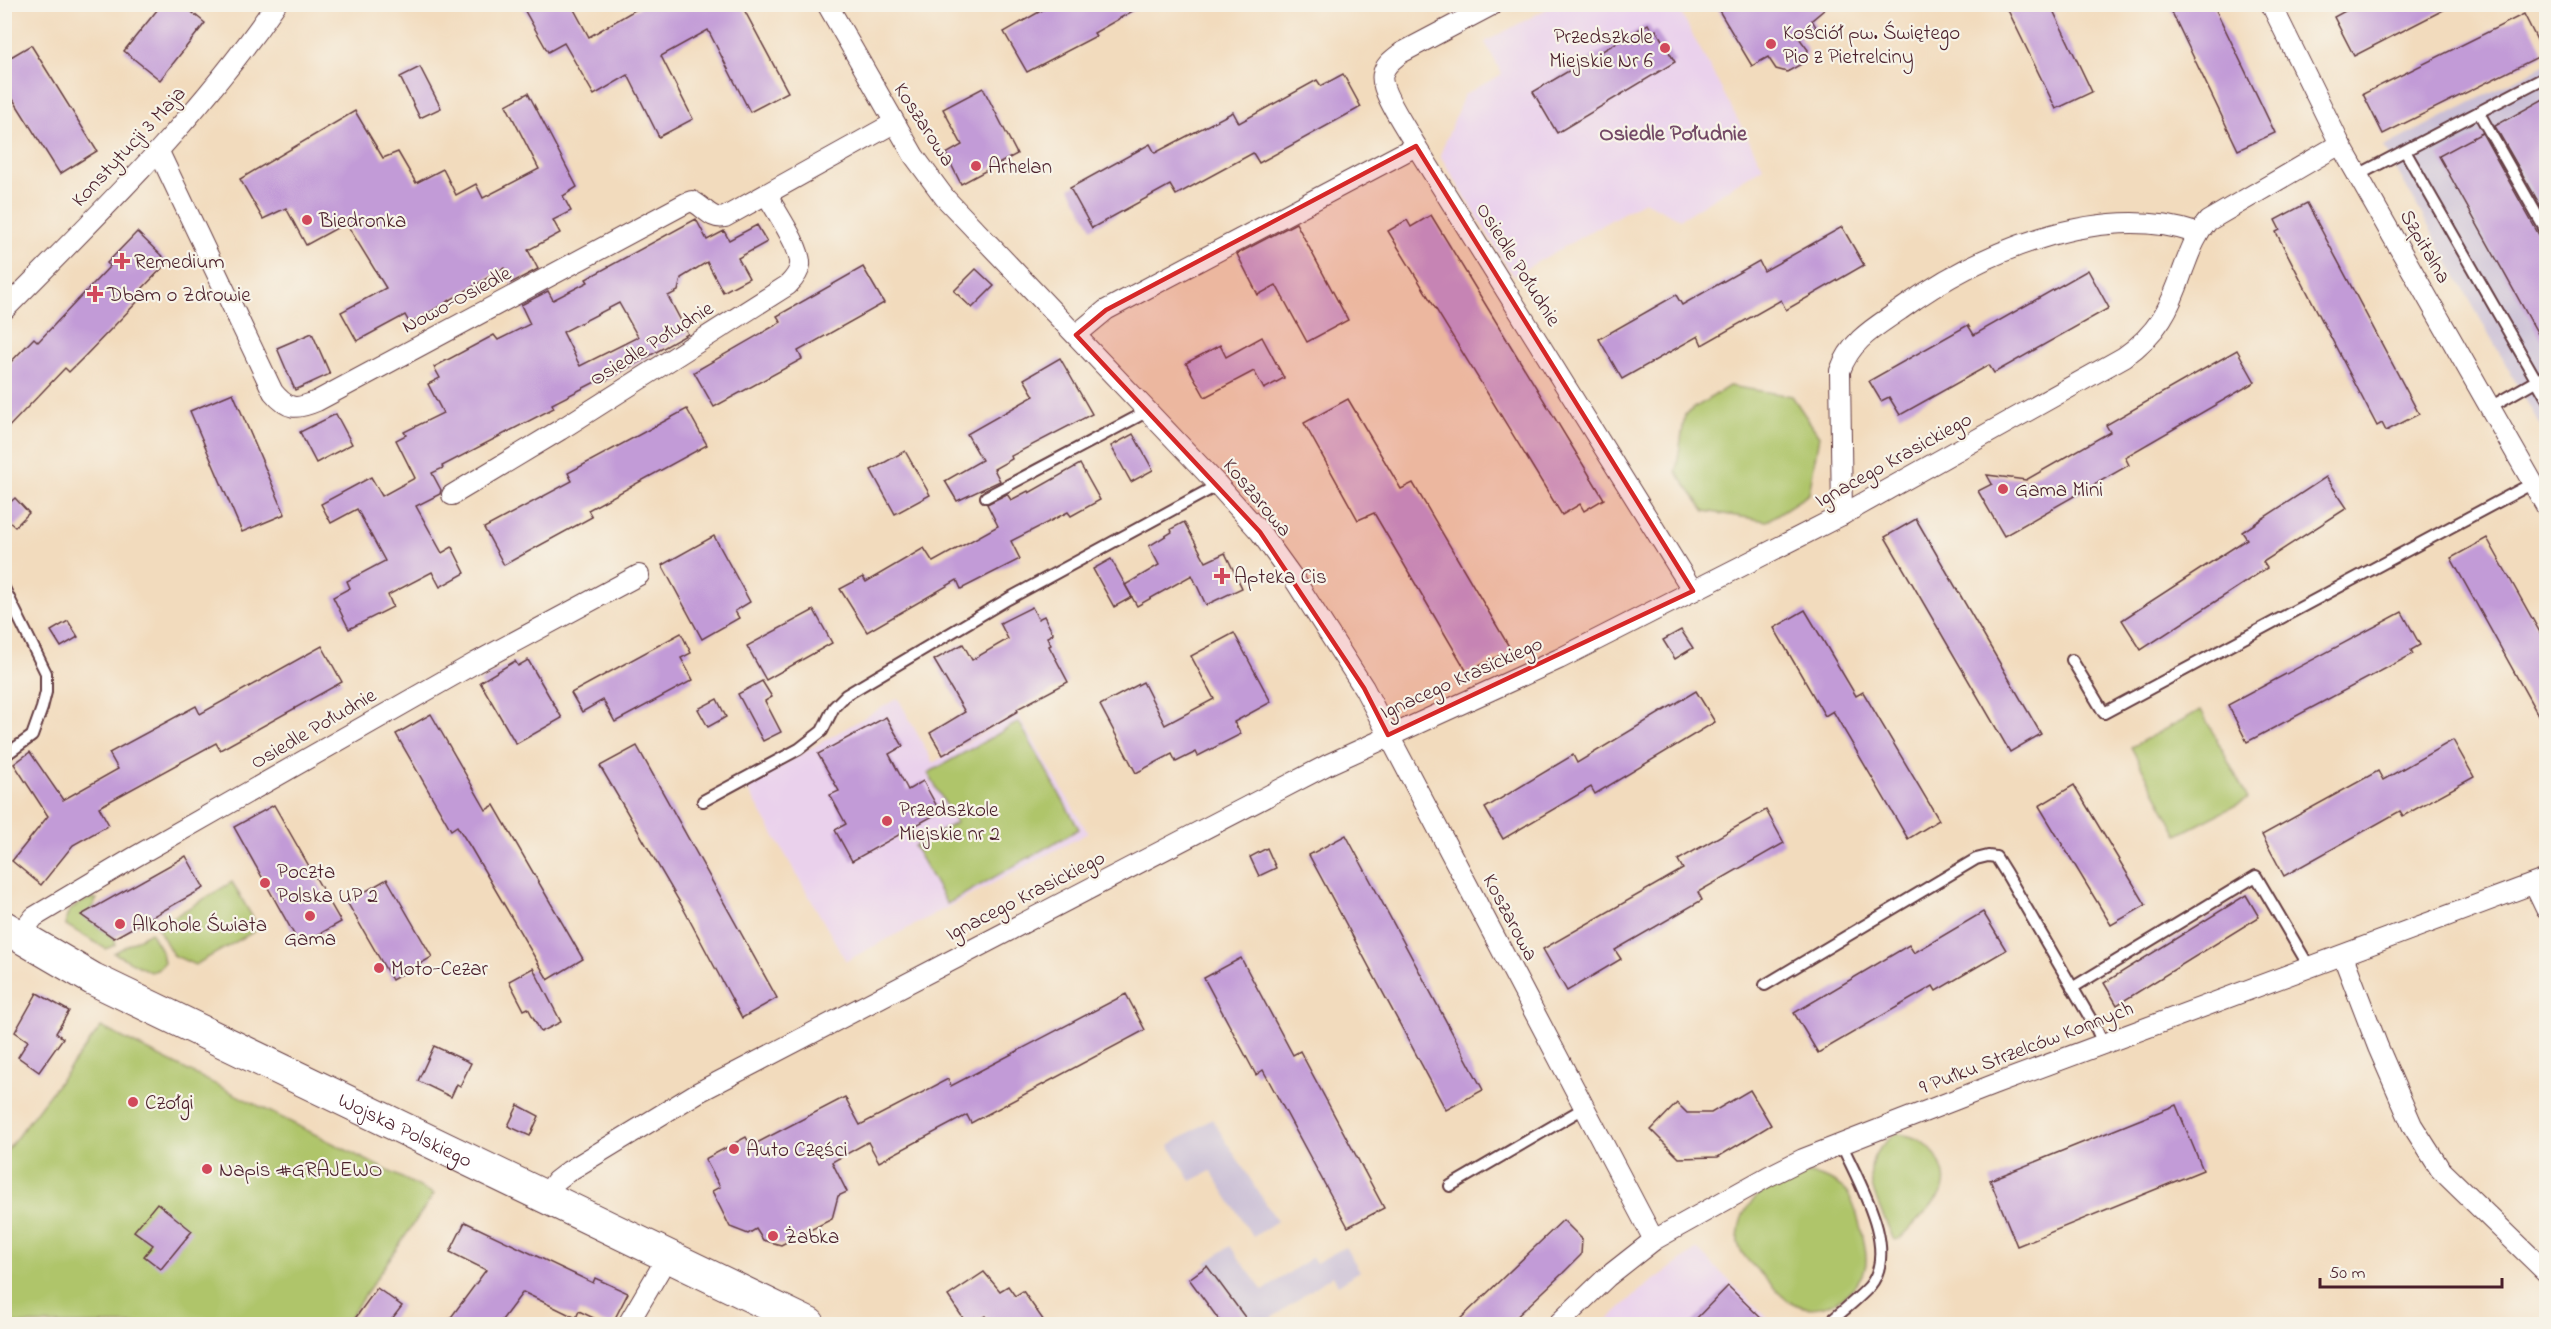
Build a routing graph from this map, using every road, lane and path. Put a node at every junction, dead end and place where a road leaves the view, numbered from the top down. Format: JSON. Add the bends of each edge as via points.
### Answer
{"nodes":[{"id":1,"x":276,"y":4,"type":"edge"},
{"id":2,"x":826,"y":4,"type":"edge"},
{"id":3,"x":1494,"y":4,"type":"edge"},
{"id":4,"x":2271,"y":4,"type":"edge"},
{"id":5,"x":2547,"y":77,"type":"edge"},
{"id":6,"x":2479,"y":113,"type":"junction"},
{"id":7,"x":894,"y":123,"type":"junction"},
{"id":8,"x":2340,"y":144,"type":"junction"},
{"id":9,"x":1416,"y":146,"type":"junction"},
{"id":10,"x":2406,"y":151,"type":"junction"},
{"id":11,"x":159,"y":152,"type":"junction"},
{"id":12,"x":2358,"y":175,"type":"junction"},
{"id":13,"x":767,"y":195,"type":"junction"},
{"id":14,"x":2547,"y":231,"type":"edge"},
{"id":15,"x":2196,"y":233,"type":"junction"},
{"id":16,"x":4,"y":310,"type":"edge"},
{"id":17,"x":1076,"y":335,"type":"junction"},
{"id":18,"x":2542,"y":378,"type":"edge"},
{"id":19,"x":2547,"y":397,"type":"edge"},
{"id":20,"x":2490,"y":407,"type":"junction"},
{"id":21,"x":1148,"y":411,"type":"junction"},
{"id":22,"x":2533,"y":483,"type":"junction"},
{"id":23,"x":1218,"y":485,"type":"junction"},
{"id":24,"x":452,"y":495,"type":"dead end"},
{"id":25,"x":986,"y":497,"type":"dead end"},
{"id":26,"x":2547,"y":506,"type":"edge"},
{"id":27,"x":1842,"y":515,"type":"junction"},
{"id":28,"x":639,"y":574,"type":"dead end"},
{"id":29,"x":4,"y":588,"type":"edge"},
{"id":30,"x":1693,"y":591,"type":"junction"},
{"id":31,"x":2073,"y":660,"type":"dead end"},
{"id":32,"x":1388,"y":735,"type":"junction"},
{"id":33,"x":4,"y":756,"type":"edge"},
{"id":34,"x":703,"y":801,"type":"dead end"},
{"id":35,"x":2540,"y":882,"type":"edge"},
{"id":36,"x":2547,"y":909,"type":"edge"},
{"id":37,"x":12,"y":931,"type":"edge"},
{"id":38,"x":2343,"y":956,"type":"junction"},
{"id":39,"x":2310,"y":968,"type":"junction"},
{"id":40,"x":1765,"y":985,"type":"dead end"},
{"id":41,"x":2072,"y":988,"type":"junction"},
{"id":42,"x":2103,"y":1044,"type":"junction"},
{"id":43,"x":1584,"y":1108,"type":"junction"},
{"id":44,"x":1841,"y":1143,"type":"junction"},
{"id":45,"x":1450,"y":1186,"type":"dead end"},
{"id":46,"x":545,"y":1196,"type":"junction"},
{"id":47,"x":1654,"y":1240,"type":"junction"},
{"id":48,"x":668,"y":1257,"type":"junction"},
{"id":49,"x":2547,"y":1272,"type":"edge"},
{"id":50,"x":628,"y":1324,"type":"edge"},
{"id":51,"x":809,"y":1324,"type":"edge"},
{"id":52,"x":1558,"y":1324,"type":"edge"},
{"id":53,"x":1828,"y":1324,"type":"edge"}],
"edges":[{"from":1,"to":11,"type":"street","name":"Konstytucji 3 Maja"},
{"from":2,"to":7,"type":"street","name":"Koszarowa"},
{"from":3,"to":9,"type":"street","name":"Osiedle Południe","via":[[1401,53],[1383,70],[1385,90]]},
{"from":4,"to":8,"type":"street","name":"Szpitalna"},
{"from":5,"to":6,"type":"lane"},
{"from":6,"to":10,"type":"lane"},
{"from":6,"to":14,"type":"lane"},
{"from":7,"to":13,"type":"street","name":"Nowo-Osiedle"},
{"from":7,"to":17,"type":"street","name":"Koszarowa","via":[[945,198]]},
{"from":8,"to":12,"type":"street","name":"Szpitalna"},
{"from":8,"to":15,"type":"street","via":[[2226,209]]},
{"from":9,"to":17,"type":"street","via":[[1106,310]]},
{"from":9,"to":30,"type":"street","name":"Osiedle Południe"},
{"from":10,"to":12,"type":"lane"},
{"from":10,"to":18,"type":"lane"},
{"from":11,"to":13,"type":"street","name":"Nowo-Osiedle","via":[[273,392],[292,408],[317,401],[686,203],[692,201],[717,218]]},
{"from":11,"to":16,"type":"street","name":"Konstytucji 3 Maja"},
{"from":12,"to":20,"type":"street","name":"Szpitalna"},
{"from":13,"to":24,"type":"street","name":"Osiedle Południe","via":[[801,262],[788,285]]},
{"from":15,"to":27,"type":"street","name":"Ignacego Krasickiego","via":[[2175,295],[2160,323],[2140,345]]},
{"from":15,"to":27,"type":"street","via":[[2162,224],[2134,223],[2045,237],[1964,268],[1863,337],[1846,355],[1840,371]]},
{"from":17,"to":21,"type":"street","name":"Koszarowa"},
{"from":18,"to":19,"type":"lane"},
{"from":18,"to":20,"type":"lane"},
{"from":20,"to":22,"type":"street","name":"Szpitalna"},
{"from":21,"to":23,"type":"street","name":"Koszarowa"},
{"from":21,"to":25,"type":"lane"},
{"from":22,"to":26,"type":"street","name":"Szpitalna"},
{"from":22,"to":31,"type":"lane","via":[[2104,713]]},
{"from":23,"to":32,"type":"street","name":"Koszarowa","via":[[1260,532],[1294,579],[1364,688]]},
{"from":23,"to":34,"type":"lane","via":[[1008,599],[846,695],[834,707],[822,730],[800,749]]},
{"from":27,"to":30,"type":"street","name":"Ignacego Krasickiego"},
{"from":28,"to":37,"type":"street","name":"Osiedle Południe","via":[[475,663]]},
{"from":29,"to":33,"type":"lane","via":[[46,673],[46,692],[32,736]]},
{"from":30,"to":32,"type":"street","name":"Ignacego Krasickiego","via":[[1559,659]]},
{"from":32,"to":43,"type":"street","name":"Koszarowa"},
{"from":32,"to":46,"type":"street","name":"Ignacego Krasickiego","via":[[697,1093],[569,1171]]},
{"from":35,"to":36,"type":"street"},
{"from":35,"to":38,"type":"street","name":"9 Pułku Strzelców Konnych"},
{"from":37,"to":46,"type":"main road","name":"Wojska Polskiego","via":[[93,978]]},
{"from":38,"to":39,"type":"street","name":"9 Pułku Strzelców Konnych"},
{"from":38,"to":49,"type":"street","via":[[2412,1125],[2440,1169]]},
{"from":39,"to":41,"type":"lane","via":[[2256,876]]},
{"from":39,"to":42,"type":"street","name":"9 Pułku Strzelców Konnych"},
{"from":40,"to":41,"type":"lane","via":[[1976,859],[1988,856],[1996,857]]},
{"from":41,"to":42,"type":"lane"},
{"from":42,"to":44,"type":"street","name":"9 Pułku Strzelców Konnych"},
{"from":43,"to":45,"type":"lane"},
{"from":43,"to":47,"type":"street","name":"Koszarowa"},
{"from":44,"to":47,"type":"street","name":"9 Pułku Strzelców Konnych","via":[[1769,1176]]},
{"from":44,"to":53,"type":"lane","via":[[1877,1226],[1882,1247],[1879,1269],[1870,1286]]},
{"from":46,"to":48,"type":"main road","name":"Wojska Polskiego"},
{"from":47,"to":52,"type":"street","name":"9 Pułku Strzelców Konnych","via":[[1607,1277]]},
{"from":48,"to":50,"type":"street"},
{"from":48,"to":51,"type":"main road","name":"Wojska Polskiego"}]}
